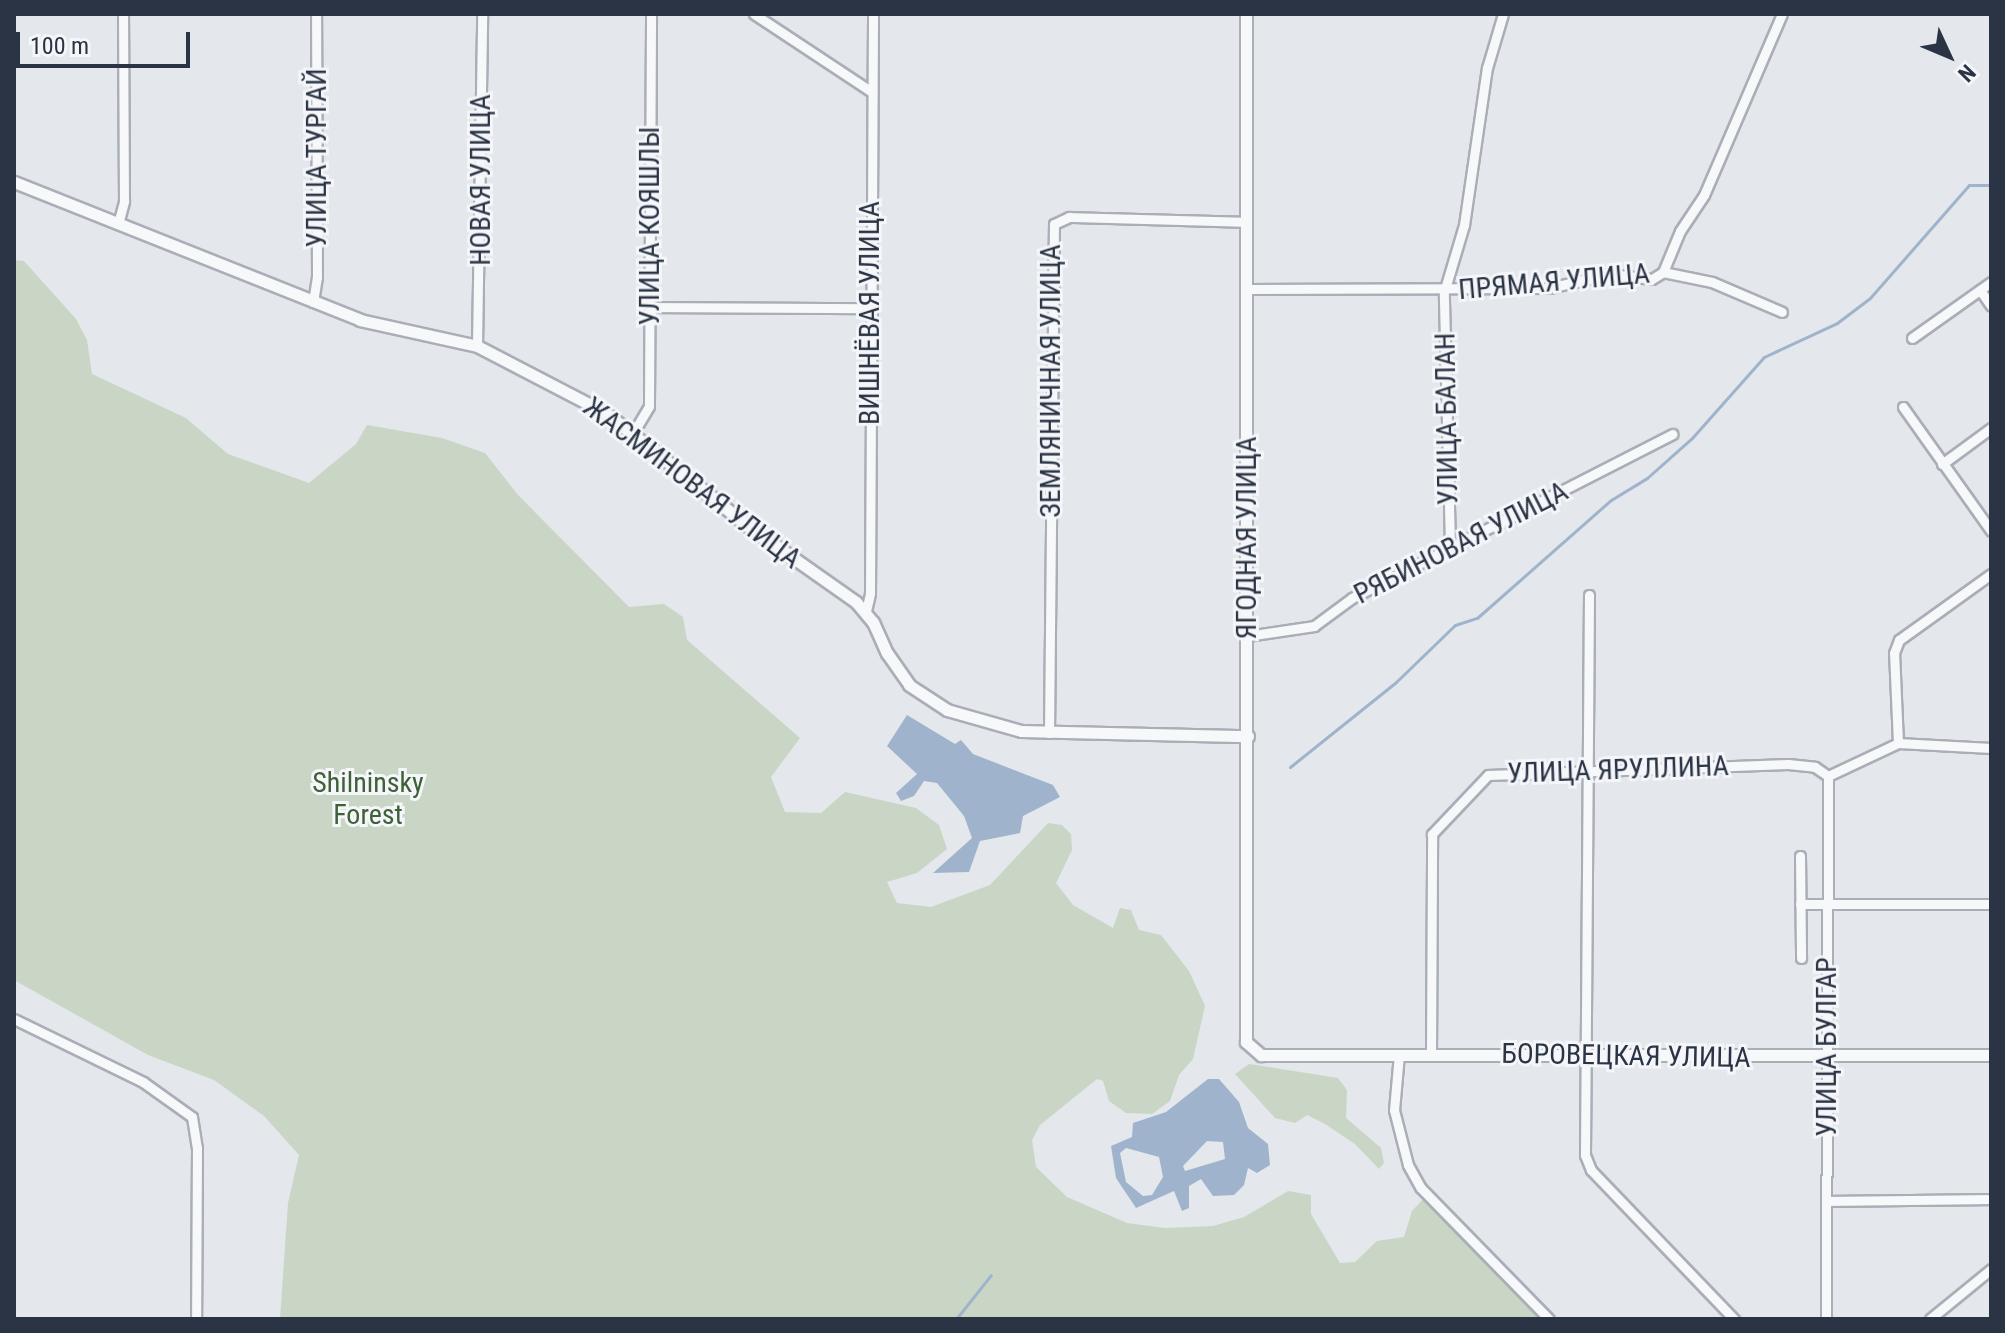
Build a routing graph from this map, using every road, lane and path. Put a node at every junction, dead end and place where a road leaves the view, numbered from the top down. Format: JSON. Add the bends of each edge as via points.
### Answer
{"nodes":[{"id":1,"x":123,"y":14,"type":"edge"},
{"id":2,"x":316,"y":14,"type":"edge"},
{"id":3,"x":482,"y":14,"type":"edge"},
{"id":4,"x":754,"y":14,"type":"edge"},
{"id":5,"x":873,"y":14,"type":"edge"},
{"id":6,"x":1246,"y":14,"type":"edge"},
{"id":7,"x":1503,"y":14,"type":"edge"},
{"id":8,"x":1782,"y":14,"type":"edge"},
{"id":9,"x":651,"y":15,"type":"edge"},
{"id":10,"x":872,"y":92,"type":"junction"},
{"id":11,"x":14,"y":182,"type":"edge"},
{"id":12,"x":1247,"y":222,"type":"junction"},
{"id":13,"x":118,"y":224,"type":"junction"},
{"id":14,"x":1663,"y":272,"type":"junction"},
{"id":15,"x":1991,"y":282,"type":"edge"},
{"id":16,"x":1247,"y":289,"type":"junction"},
{"id":17,"x":1980,"y":290,"type":"junction"},
{"id":18,"x":1444,"y":292,"type":"junction"},
{"id":19,"x":313,"y":302,"type":"junction"},
{"id":20,"x":1991,"y":306,"type":"edge"},
{"id":21,"x":649,"y":307,"type":"junction"},
{"id":22,"x":870,"y":308,"type":"junction"},
{"id":23,"x":1782,"y":312,"type":"dead end"},
{"id":24,"x":1912,"y":338,"type":"dead end"},
{"id":25,"x":477,"y":346,"type":"junction"},
{"id":26,"x":1903,"y":407,"type":"dead end"},
{"id":27,"x":1991,"y":428,"type":"edge"},
{"id":28,"x":633,"y":433,"type":"junction"},
{"id":29,"x":1672,"y":434,"type":"dead end"},
{"id":30,"x":1942,"y":464,"type":"junction"},
{"id":31,"x":1991,"y":531,"type":"edge"},
{"id":32,"x":1450,"y":546,"type":"junction"},
{"id":33,"x":1991,"y":574,"type":"edge"},
{"id":34,"x":1589,"y":595,"type":"dead end"},
{"id":35,"x":866,"y":611,"type":"junction"},
{"id":36,"x":1247,"y":636,"type":"junction"},
{"id":37,"x":1049,"y":733,"type":"junction"},
{"id":38,"x":1248,"y":736,"type":"junction"},
{"id":39,"x":1898,"y":743,"type":"junction"},
{"id":40,"x":1991,"y":748,"type":"edge"},
{"id":41,"x":1586,"y":773,"type":"junction"},
{"id":42,"x":1828,"y":776,"type":"junction"},
{"id":43,"x":1800,"y":856,"type":"dead end"},
{"id":44,"x":1827,"y":903,"type":"junction"},
{"id":45,"x":1800,"y":904,"type":"junction"},
{"id":46,"x":1991,"y":904,"type":"edge"},
{"id":47,"x":1801,"y":958,"type":"dead end"},
{"id":48,"x":14,"y":1019,"type":"edge"},
{"id":49,"x":1399,"y":1054,"type":"junction"},
{"id":50,"x":1431,"y":1054,"type":"junction"},
{"id":51,"x":1261,"y":1055,"type":"joint"},
{"id":52,"x":1991,"y":1055,"type":"edge"},
{"id":53,"x":1586,"y":1056,"type":"junction"},
{"id":54,"x":1827,"y":1058,"type":"junction"},
{"id":55,"x":1991,"y":1199,"type":"edge"},
{"id":56,"x":1828,"y":1201,"type":"junction"},
{"id":57,"x":1991,"y":1269,"type":"edge"},
{"id":58,"x":196,"y":1319,"type":"edge"},
{"id":59,"x":1549,"y":1319,"type":"edge"},
{"id":60,"x":1734,"y":1319,"type":"edge"},
{"id":61,"x":1826,"y":1319,"type":"edge"},
{"id":62,"x":1930,"y":1319,"type":"edge"}],
"edges":[{"from":1,"to":13,"type":"street","via":[[124,201]]},
{"from":2,"to":19,"type":"street","name":"УЛИЦА ТУРГАЙ"},
{"from":3,"to":25,"type":"street","name":"НОВАЯ УЛИЦА"},
{"from":4,"to":10,"type":"street"},
{"from":5,"to":10,"type":"street","name":"ВИШНЁВАЯ УЛИЦА"},
{"from":6,"to":12,"type":"street","name":"ЯГОДНАЯ УЛИЦА"},
{"from":7,"to":18,"type":"street","name":"УЛИЦА БАЛАН","via":[[1487,68],[1464,225]]},
{"from":8,"to":14,"type":"street","via":[[1704,195],[1676,238]]},
{"from":9,"to":21,"type":"street","name":"УЛИЦА КОЯШЛЫ"},
{"from":10,"to":22,"type":"street","name":"ВИШНЁВАЯ УЛИЦА"},
{"from":11,"to":13,"type":"street","name":"ЖАСМИНОВАЯ УЛИЦА"},
{"from":12,"to":16,"type":"street","name":"ЯГОДНАЯ УЛИЦА"},
{"from":12,"to":37,"type":"street","name":"ЗЕМЛЯНИЧНАЯ УЛИЦА","via":[[1069,217],[1054,224]]},
{"from":13,"to":19,"type":"street","name":"ЖАСМИНОВАЯ УЛИЦА"},
{"from":14,"to":18,"type":"street","name":"ПРЯМАЯ УЛИЦА","via":[[1652,279],[1609,274],[1549,288]]},
{"from":14,"to":23,"type":"street","name":"ПРЯМАЯ УЛИЦА","via":[[1712,282]]},
{"from":15,"to":17,"type":"street"},
{"from":16,"to":18,"type":"street","name":"ПРЯМАЯ УЛИЦА"},
{"from":16,"to":36,"type":"street","name":"ЯГОДНАЯ УЛИЦА"},
{"from":17,"to":20,"type":"street"},
{"from":17,"to":24,"type":"street"},
{"from":18,"to":32,"type":"street","name":"УЛИЦА БАЛАН"},
{"from":19,"to":25,"type":"street","name":"ЖАСМИНОВАЯ УЛИЦА","via":[[370,323]]},
{"from":21,"to":22,"type":"street"},
{"from":21,"to":28,"type":"street","name":"УЛИЦА КОЯШЛЫ","via":[[649,406]]},
{"from":22,"to":35,"type":"street","name":"ВИШНЁВАЯ УЛИЦА"},
{"from":25,"to":28,"type":"street","name":"ЖАСМИНОВАЯ УЛИЦА","via":[[606,413]]},
{"from":26,"to":30,"type":"street"},
{"from":27,"to":30,"type":"street"},
{"from":28,"to":35,"type":"street","name":"ЖАСМИНОВАЯ УЛИЦА","via":[[748,526]]},
{"from":29,"to":32,"type":"street","name":"РЯБИНОВАЯ УЛИЦА"},
{"from":30,"to":31,"type":"street"},
{"from":32,"to":36,"type":"street","name":"РЯБИНОВАЯ УЛИЦА","via":[[1352,598],[1314,626]]},
{"from":33,"to":39,"type":"street","via":[[1899,640],[1894,653]]},
{"from":34,"to":41,"type":"street"},
{"from":35,"to":37,"type":"street","name":"ЖАСМИНОВАЯ УЛИЦА","via":[[894,666],[927,698],[977,722]]},
{"from":36,"to":38,"type":"street","name":"ЯГОДНАЯ УЛИЦА"},
{"from":37,"to":38,"type":"street","name":"ЖАСМИНОВАЯ УЛИЦА"},
{"from":38,"to":51,"type":"street","name":"ЯГОДНАЯ УЛИЦА","via":[[1244,1033],[1252,1050]]},
{"from":39,"to":40,"type":"street"},
{"from":39,"to":42,"type":"street"},
{"from":41,"to":42,"type":"street","name":"УЛИЦА ЯРУЛЛИНА","via":[[1788,764],[1815,767]]},
{"from":41,"to":50,"type":"street","name":"УЛИЦА ЯРУЛЛИНА","via":[[1488,775],[1432,834]]},
{"from":41,"to":53,"type":"street"},
{"from":42,"to":44,"type":"street","name":"УЛИЦА БУЛГАР"},
{"from":43,"to":45,"type":"street"},
{"from":44,"to":45,"type":"street"},
{"from":44,"to":46,"type":"street"},
{"from":44,"to":54,"type":"street","name":"УЛИЦА БУЛГАР"},
{"from":45,"to":47,"type":"street"},
{"from":48,"to":58,"type":"street","via":[[186,1109],[195,1126]]},
{"from":49,"to":50,"type":"street","name":"БОРОВЕЦКАЯ УЛИЦА"},
{"from":49,"to":51,"type":"street","name":"БОРОВЕЦКАЯ УЛИЦА"},
{"from":49,"to":59,"type":"street","via":[[1394,1110],[1408,1165],[1421,1188]]},
{"from":50,"to":53,"type":"street","name":"БОРОВЕЦКАЯ УЛИЦА"},
{"from":52,"to":54,"type":"street","name":"БОРОВЕЦКАЯ УЛИЦА"},
{"from":53,"to":54,"type":"street","name":"БОРОВЕЦКАЯ УЛИЦА"},
{"from":53,"to":60,"type":"street","via":[[1587,1163]]},
{"from":54,"to":56,"type":"street","name":"УЛИЦА БУЛГАР"},
{"from":55,"to":56,"type":"street"},
{"from":56,"to":61,"type":"street","name":"УЛИЦА БУЛГАР"},
{"from":57,"to":62,"type":"street"}]}
